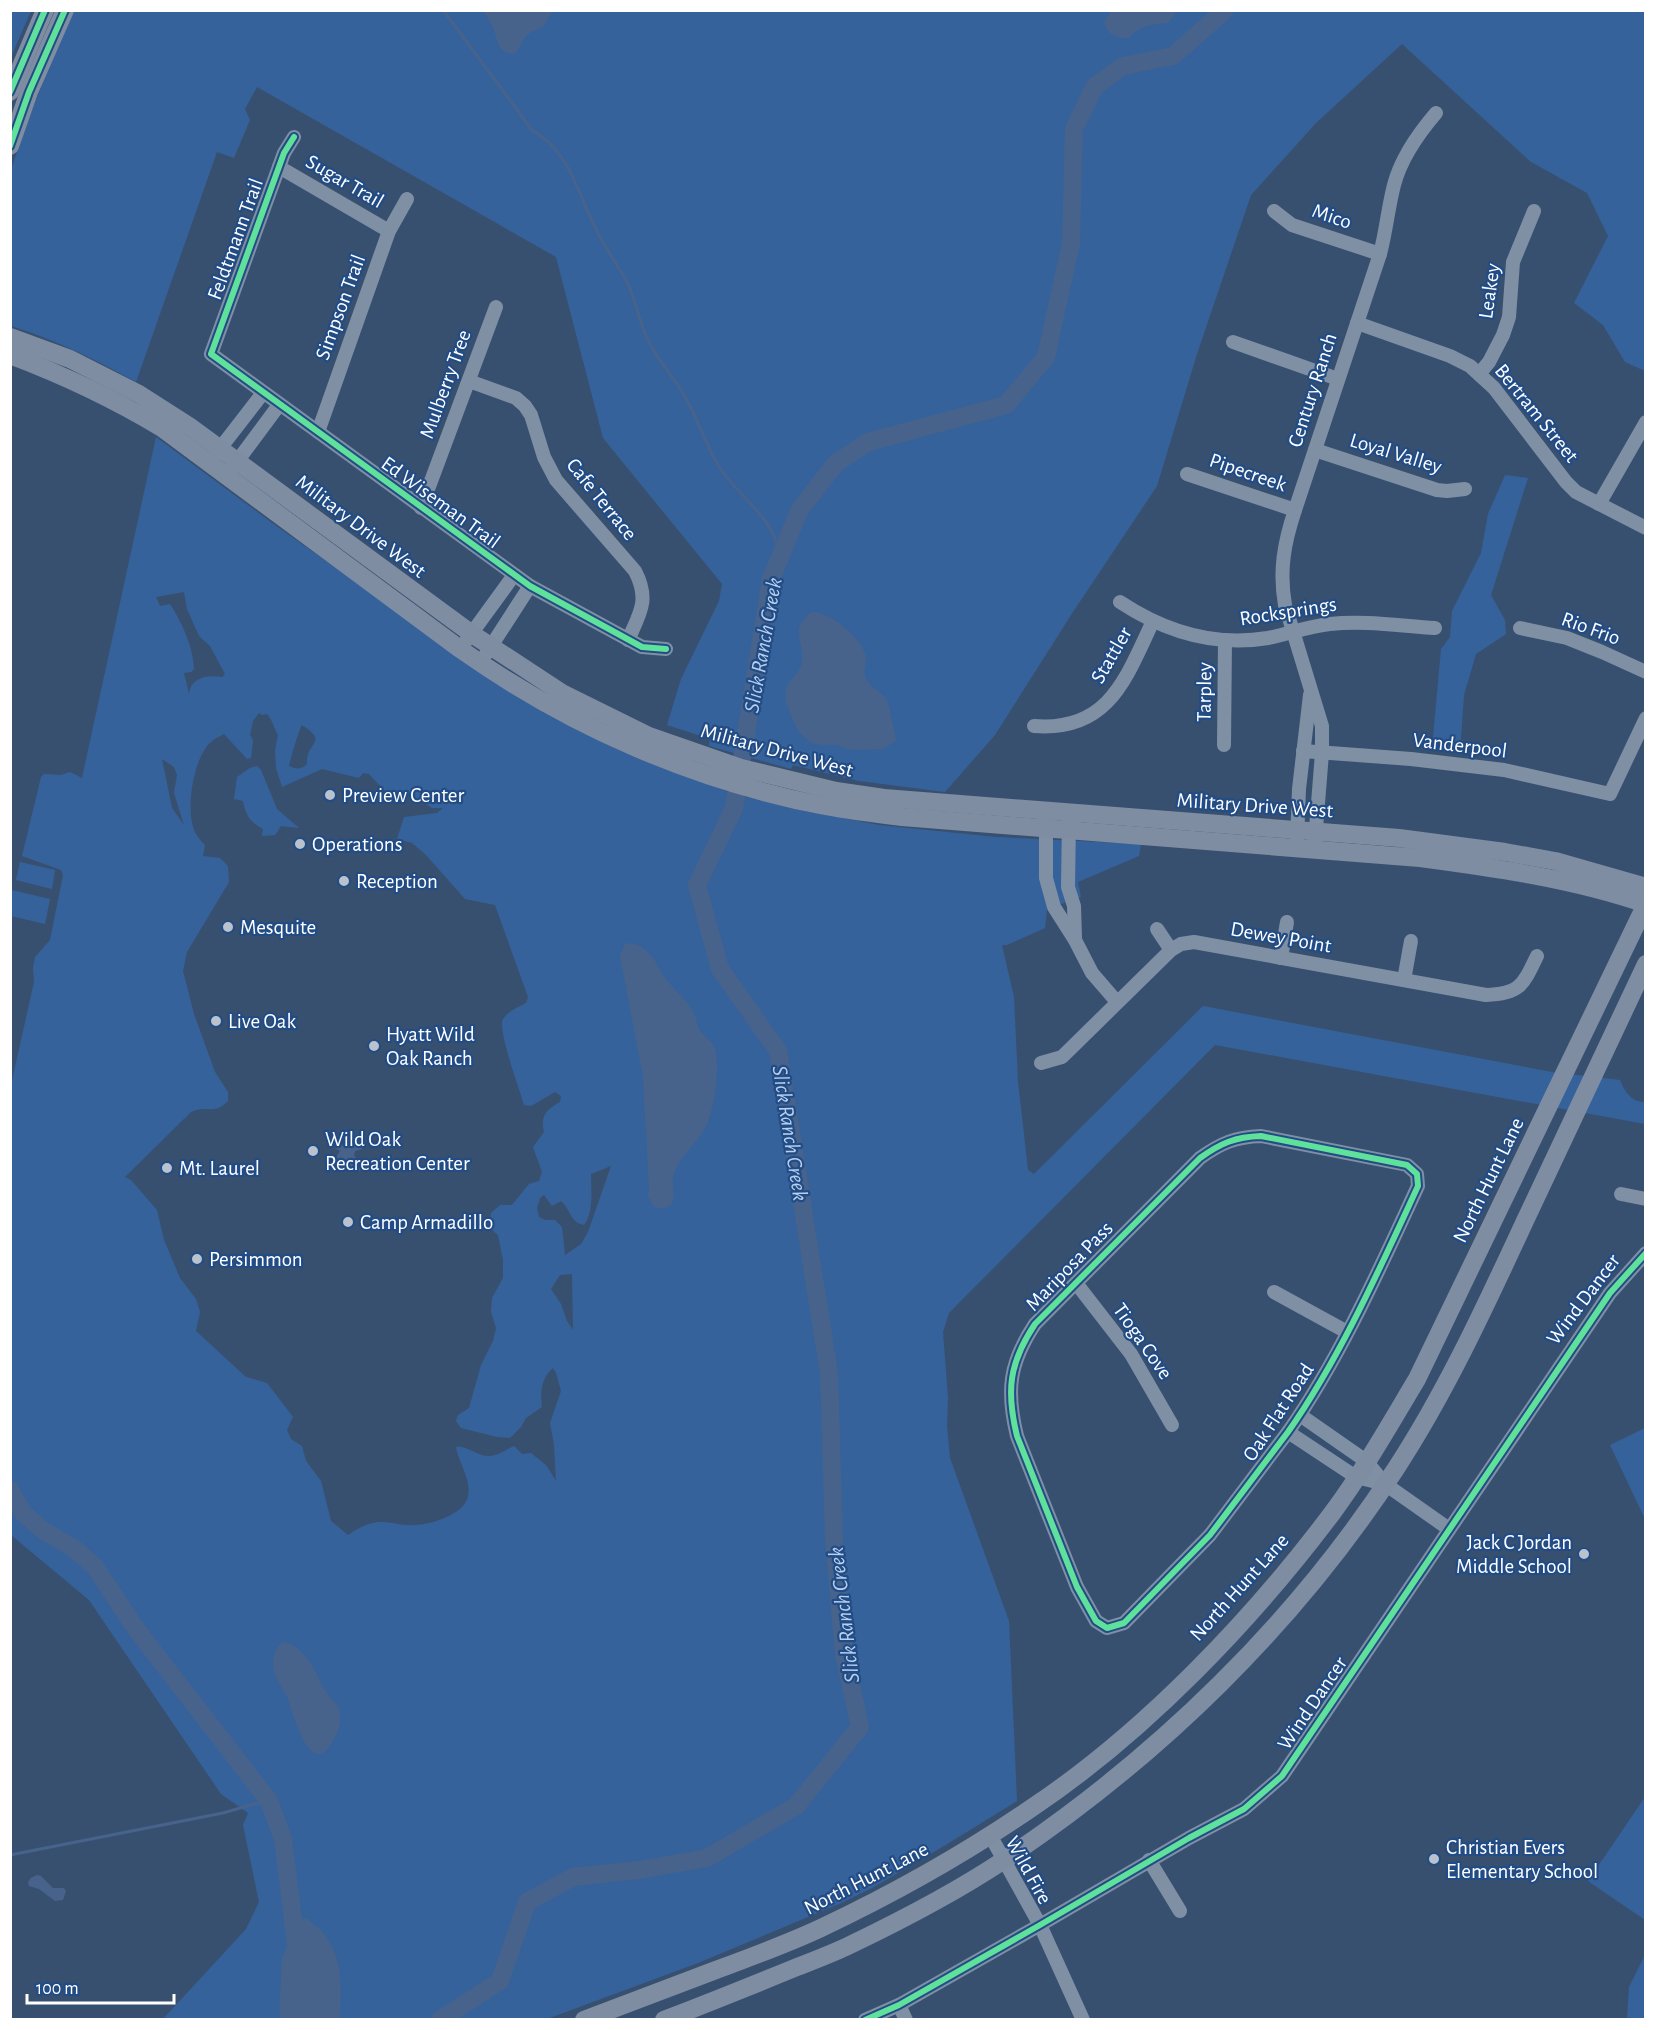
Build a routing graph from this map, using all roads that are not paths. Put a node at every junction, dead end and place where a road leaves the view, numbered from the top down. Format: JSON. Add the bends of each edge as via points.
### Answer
{"nodes":[{"id":1,"x":45,"y":10,"type":"edge"},
{"id":2,"x":64,"y":10,"type":"edge"},
{"id":3,"x":10,"y":92,"type":"edge"},
{"id":4,"x":1436,"y":113,"type":"dead end"},
{"id":5,"x":294,"y":137,"type":"dead end"},
{"id":6,"x":10,"y":146,"type":"edge"},
{"id":7,"x":279,"y":166,"type":"junction"},
{"id":8,"x":407,"y":199,"type":"dead end"},
{"id":9,"x":1274,"y":211,"type":"dead end"},
{"id":10,"x":1534,"y":211,"type":"dead end"},
{"id":11,"x":389,"y":231,"type":"junction"},
{"id":12,"x":1380,"y":254,"type":"junction"},
{"id":13,"x":495,"y":307,"type":"dead end"},
{"id":14,"x":1357,"y":323,"type":"junction"},
{"id":15,"x":10,"y":337,"type":"edge"},
{"id":16,"x":1233,"y":342,"type":"dead end"},
{"id":17,"x":211,"y":354,"type":"joint"},
{"id":18,"x":10,"y":355,"type":"edge"},
{"id":19,"x":1479,"y":374,"type":"junction"},
{"id":20,"x":1338,"y":379,"type":"junction"},
{"id":21,"x":469,"y":381,"type":"junction"},
{"id":22,"x":263,"y":393,"type":"junction"},
{"id":23,"x":279,"y":405,"type":"junction"},
{"id":24,"x":1646,"y":422,"type":"edge"},
{"id":25,"x":238,"y":424,"type":"junction"},
{"id":26,"x":318,"y":432,"type":"junction"},
{"id":27,"x":255,"y":436,"type":"junction"},
{"id":28,"x":1315,"y":450,"type":"junction"},
{"id":29,"x":215,"y":456,"type":"junction"},
{"id":30,"x":231,"y":469,"type":"junction"},
{"id":31,"x":1187,"y":474,"type":"dead end"},
{"id":32,"x":1465,"y":489,"type":"dead end"},
{"id":33,"x":1599,"y":504,"type":"junction"},
{"id":34,"x":421,"y":508,"type":"junction"},
{"id":35,"x":1295,"y":510,"type":"junction"},
{"id":36,"x":1646,"y":528,"type":"edge"},
{"id":37,"x":514,"y":575,"type":"junction"},
{"id":38,"x":530,"y":586,"type":"junction"},
{"id":39,"x":1120,"y":602,"type":"dead end"},
{"id":40,"x":490,"y":609,"type":"junction"},
{"id":41,"x":508,"y":621,"type":"junction"},
{"id":42,"x":1153,"y":621,"type":"junction"},
{"id":43,"x":1435,"y":628,"type":"dead end"},
{"id":44,"x":1520,"y":628,"type":"dead end"},
{"id":45,"x":1292,"y":632,"type":"junction"},
{"id":46,"x":472,"y":634,"type":"junction"},
{"id":47,"x":627,"y":640,"type":"junction"},
{"id":48,"x":1225,"y":640,"type":"junction"},
{"id":49,"x":490,"y":648,"type":"junction"},
{"id":50,"x":460,"y":649,"type":"junction"},
{"id":51,"x":666,"y":650,"type":"dead end"},
{"id":52,"x":479,"y":662,"type":"junction"},
{"id":53,"x":1646,"y":672,"type":"edge"},
{"id":54,"x":1310,"y":690,"type":"junction"},
{"id":55,"x":1646,"y":718,"type":"edge"},
{"id":56,"x":1034,"y":726,"type":"dead end"},
{"id":57,"x":1224,"y":745,"type":"dead end"},
{"id":58,"x":1303,"y":751,"type":"junction"},
{"id":59,"x":1322,"y":753,"type":"junction"},
{"id":60,"x":698,"y":762,"type":"junction"},
{"id":61,"x":1299,"y":800,"type":"junction"},
{"id":62,"x":1319,"y":802,"type":"junction"},
{"id":63,"x":1046,"y":820,"type":"junction"},
{"id":64,"x":1069,"y":822,"type":"junction"},
{"id":65,"x":1307,"y":831,"type":"junction"},
{"id":66,"x":1296,"y":849,"type":"junction"},
{"id":67,"x":1314,"y":850,"type":"junction"},
{"id":68,"x":1068,"y":887,"type":"junction"},
{"id":69,"x":1646,"y":887,"type":"edge"},
{"id":70,"x":1048,"y":890,"type":"junction"},
{"id":71,"x":1646,"y":904,"type":"edge"},
{"id":72,"x":1287,"y":922,"type":"dead end"},
{"id":73,"x":1157,"y":929,"type":"dead end"},
{"id":74,"x":1075,"y":940,"type":"junction"},
{"id":75,"x":1411,"y":941,"type":"dead end"},
{"id":76,"x":1171,"y":950,"type":"junction"},
{"id":77,"x":1538,"y":956,"type":"dead end"},
{"id":78,"x":1281,"y":958,"type":"junction"},
{"id":79,"x":1646,"y":964,"type":"edge"},
{"id":80,"x":1404,"y":980,"type":"junction"},
{"id":81,"x":1117,"y":1002,"type":"junction"},
{"id":82,"x":1041,"y":1063,"type":"dead end"},
{"id":83,"x":1417,"y":1174,"type":"joint"},
{"id":84,"x":1621,"y":1194,"type":"dead end"},
{"id":85,"x":1646,"y":1199,"type":"edge"},
{"id":86,"x":1486,"y":1239,"type":"junction"},
{"id":87,"x":1512,"y":1250,"type":"junction"},
{"id":88,"x":1646,"y":1253,"type":"edge"},
{"id":89,"x":1076,"y":1283,"type":"junction"},
{"id":90,"x":1274,"y":1292,"type":"dead end"},
{"id":91,"x":1347,"y":1332,"type":"junction"},
{"id":92,"x":1300,"y":1415,"type":"junction"},
{"id":93,"x":1172,"y":1425,"type":"dead end"},
{"id":94,"x":1288,"y":1432,"type":"junction"},
{"id":95,"x":1327,"y":1434,"type":"junction"},
{"id":96,"x":1316,"y":1450,"type":"junction"},
{"id":97,"x":1366,"y":1461,"type":"junction"},
{"id":98,"x":1356,"y":1477,"type":"junction"},
{"id":99,"x":1385,"y":1484,"type":"junction"},
{"id":100,"x":1449,"y":1529,"type":"junction"},
{"id":101,"x":1107,"y":1628,"type":"joint"},
{"id":102,"x":990,"y":1835,"type":"junction"},
{"id":103,"x":1005,"y":1859,"type":"junction"},
{"id":104,"x":1149,"y":1860,"type":"junction"},
{"id":105,"x":1180,"y":1911,"type":"dead end"},
{"id":106,"x":1040,"y":1925,"type":"junction"},
{"id":107,"x":745,"y":1959,"type":"junction"},
{"id":108,"x":754,"y":1984,"type":"junction"},
{"id":109,"x":899,"y":2005,"type":"junction"},
{"id":110,"x":584,"y":2019,"type":"edge"},
{"id":111,"x":664,"y":2019,"type":"edge"},
{"id":112,"x":865,"y":2019,"type":"edge"},
{"id":113,"x":906,"y":2019,"type":"edge"},
{"id":114,"x":1083,"y":2019,"type":"edge"}],
"edges":[{"from":1,"to":3,"type":"main road"},
{"from":2,"to":6,"type":"main road","via":[[28,92]]},
{"from":4,"to":12,"type":"street","name":"Century Ranch","via":[[1405,158],[1395,183]]},
{"from":5,"to":7,"type":"street","name":"Feldtmann Trail"},
{"from":7,"to":11,"type":"street","name":"Sugar Trail"},
{"from":7,"to":17,"type":"street","name":"Feldtmann Trail"},
{"from":8,"to":11,"type":"street","name":"Simpson Trail"},
{"from":9,"to":12,"type":"street","name":"Mico","via":[[1292,225]]},
{"from":10,"to":19,"type":"street","name":"Leakey","via":[[1513,262],[1506,326]]},
{"from":11,"to":26,"type":"street","name":"Simpson Trail"},
{"from":12,"to":14,"type":"street","name":"Century Ranch"},
{"from":13,"to":21,"type":"street","name":"Mulberry Tree"},
{"from":14,"to":19,"type":"street","name":"Bertram Street","via":[[1450,356]]},
{"from":14,"to":20,"type":"street","name":"Century Ranch"},
{"from":15,"to":29,"type":"main road","name":"Military Drive West","via":[[70,359],[139,394],[189,426]]},
{"from":16,"to":20,"type":"street"},
{"from":17,"to":22,"type":"street","name":"Ed Wiseman Trail"},
{"from":18,"to":29,"type":"main road","name":"Military Drive West","via":[[79,383]]},
{"from":19,"to":33,"type":"street","name":"Bertram Street","via":[[1566,482]]},
{"from":20,"to":28,"type":"street","name":"Century Ranch"},
{"from":21,"to":34,"type":"street","name":"Mulberry Tree"},
{"from":21,"to":47,"type":"street","name":"Cafe Terrace","via":[[516,398],[525,406],[556,480],[635,572],[644,599]]},
{"from":22,"to":23,"type":"street","name":"Ed Wiseman Trail"},
{"from":22,"to":25,"type":"street"},
{"from":23,"to":26,"type":"street","name":"Ed Wiseman Trail"},
{"from":23,"to":27,"type":"street"},
{"from":24,"to":33,"type":"street"},
{"from":25,"to":27,"type":"street"},
{"from":25,"to":29,"type":"street"},
{"from":26,"to":34,"type":"street","name":"Ed Wiseman Trail"},
{"from":27,"to":30,"type":"street"},
{"from":28,"to":32,"type":"street","name":"Loyal Valley","via":[[1437,490]]},
{"from":28,"to":35,"type":"street","name":"Century Ranch"},
{"from":29,"to":30,"type":"main road","name":"Military Drive West"},
{"from":30,"to":46,"type":"main road","name":"Military Drive West"},
{"from":30,"to":50,"type":"main road","name":"Military Drive West"},
{"from":31,"to":35,"type":"street","name":"Pipecreek"},
{"from":33,"to":36,"type":"street","name":"Bertram Street"},
{"from":34,"to":37,"type":"street","name":"Ed Wiseman Trail"},
{"from":35,"to":45,"type":"street","name":"Century Ranch","via":[[1285,540],[1282,573]]},
{"from":37,"to":38,"type":"street","name":"Ed Wiseman Trail"},
{"from":37,"to":40,"type":"street"},
{"from":38,"to":41,"type":"street"},
{"from":38,"to":47,"type":"street","name":"Ed Wiseman Trail"},
{"from":39,"to":42,"type":"street","name":"Rocksprings"},
{"from":40,"to":41,"type":"street"},
{"from":40,"to":46,"type":"street"},
{"from":41,"to":49,"type":"street"},
{"from":42,"to":48,"type":"street","name":"Rocksprings","via":[[1193,636]]},
{"from":42,"to":56,"type":"street","name":"Stattler","via":[[1127,676],[1104,705],[1072,723]]},
{"from":43,"to":45,"type":"street","name":"Rocksprings","via":[[1345,623]]},
{"from":44,"to":53,"type":"street","name":"Rio Frio","via":[[1567,638]]},
{"from":45,"to":48,"type":"street","name":"Rocksprings","via":[[1253,640]]},
{"from":45,"to":54,"type":"street","name":"Century Ranch"},
{"from":46,"to":49,"type":"main road","name":"Military Drive West"},
{"from":46,"to":50,"type":"street"},
{"from":47,"to":51,"type":"street","name":"Ed Wiseman Trail","via":[[642,647]]},
{"from":48,"to":57,"type":"street","name":"Tarpley"},
{"from":49,"to":52,"type":"street"},
{"from":49,"to":60,"type":"main road","name":"Military Drive West","via":[[562,693]]},
{"from":50,"to":52,"type":"main road","name":"Military Drive West"},
{"from":52,"to":60,"type":"main road","name":"Military Drive West","via":[[590,727],[657,757]]},
{"from":54,"to":58,"type":"street","name":"Century Ranch"},
{"from":54,"to":59,"type":"street","name":"Century Ranch","via":[[1322,726]]},
{"from":55,"to":59,"type":"street","name":"Vanderpool","via":[[1610,794],[1504,770]]},
{"from":58,"to":59,"type":"street","name":"Vanderpool"},
{"from":58,"to":61,"type":"street","name":"Century Ranch"},
{"from":59,"to":62,"type":"street","name":"Century Ranch"},
{"from":60,"to":63,"type":"main road","name":"Military Drive West","via":[[795,790],[826,806],[902,817]]},
{"from":61,"to":62,"type":"street"},
{"from":61,"to":65,"type":"street","name":"Century Ranch"},
{"from":62,"to":65,"type":"street","name":"Century Ranch"},
{"from":63,"to":64,"type":"main road","name":"Military Drive West"},
{"from":63,"to":70,"type":"street"},
{"from":64,"to":65,"type":"main road","name":"Military Drive West"},
{"from":64,"to":66,"type":"main road","name":"Military Drive West"},
{"from":64,"to":68,"type":"street"},
{"from":65,"to":66,"type":"street","name":"Century Ranch"},
{"from":65,"to":67,"type":"street","name":"Century Ranch"},
{"from":65,"to":69,"type":"main road","name":"Military Drive West","via":[[1505,852],[1555,861]]},
{"from":66,"to":67,"type":"main road","name":"Military Drive West"},
{"from":67,"to":71,"type":"main road","name":"Military Drive West","via":[[1482,866]]},
{"from":68,"to":70,"type":"street"},
{"from":68,"to":74,"type":"street","via":[[1074,906]]},
{"from":70,"to":74,"type":"street"},
{"from":71,"to":86,"type":"main road","name":"North Hunt Lane"},
{"from":72,"to":78,"type":"street"},
{"from":73,"to":76,"type":"street"},
{"from":74,"to":81,"type":"street","via":[[1092,973]]},
{"from":75,"to":80,"type":"street"},
{"from":76,"to":78,"type":"street","name":"Dewey Point","via":[[1194,942]]},
{"from":76,"to":81,"type":"street","name":"Dewey Point"},
{"from":77,"to":80,"type":"street","name":"Dewey Point","via":[[1527,978],[1518,988],[1504,994],[1486,995]]},
{"from":78,"to":80,"type":"street","name":"Dewey Point"},
{"from":79,"to":87,"type":"main road"},
{"from":81,"to":82,"type":"street","name":"Dewey Point","via":[[1062,1057]]},
{"from":83,"to":89,"type":"street","name":"Mariposa Pass","via":[[1407,1165],[1261,1136],[1225,1142],[1200,1158]]},
{"from":83,"to":91,"type":"street","name":"Oak Flat Road","via":[[1418,1186]]},
{"from":84,"to":85,"type":"street"},
{"from":86,"to":87,"type":"main road"},
{"from":86,"to":97,"type":"main road","name":"North Hunt Lane","via":[[1417,1379]]},
{"from":87,"to":99,"type":"main road","via":[[1454,1369]]},
{"from":88,"to":100,"type":"street","name":"Wind Dancer","via":[[1610,1293]]},
{"from":89,"to":93,"type":"street","name":"Tioga Cove","via":[[1131,1354]]},
{"from":89,"to":101,"type":"street","name":"Mariposa Pass","via":[[1035,1324],[1022,1343],[1010,1388],[1011,1411],[1017,1436],[1077,1587],[1096,1621]]},
{"from":90,"to":91,"type":"street"},
{"from":91,"to":92,"type":"street","name":"Oak Flat Road"},
{"from":92,"to":94,"type":"street","name":"Oak Flat Road"},
{"from":92,"to":95,"type":"street"},
{"from":94,"to":96,"type":"street"},
{"from":94,"to":101,"type":"street","name":"Oak Flat Road","via":[[1210,1535],[1124,1623]]},
{"from":95,"to":96,"type":"street"},
{"from":95,"to":97,"type":"street"},
{"from":96,"to":98,"type":"street"},
{"from":97,"to":98,"type":"main road","name":"North Hunt Lane"},
{"from":97,"to":99,"type":"street"},
{"from":98,"to":99,"type":"street"},
{"from":98,"to":102,"type":"main road","name":"North Hunt Lane","via":[[1279,1580],[1161,1704],[1034,1807]]},
{"from":99,"to":100,"type":"street"},
{"from":99,"to":103,"type":"main road","via":[[1303,1593],[1251,1654],[1118,1776]]},
{"from":100,"to":104,"type":"street","name":"Wind Dancer","via":[[1282,1776],[1244,1809]]},
{"from":102,"to":103,"type":"street","name":"Wild Fire"},
{"from":102,"to":107,"type":"main road","name":"North Hunt Lane","via":[[939,1867],[820,1929]]},
{"from":103,"to":106,"type":"street","name":"Wild Fire"},
{"from":103,"to":108,"type":"main road","via":[[848,1946]]},
{"from":104,"to":105,"type":"street"},
{"from":104,"to":106,"type":"street","name":"Wind Dancer"},
{"from":106,"to":109,"type":"street","name":"Wind Dancer"},
{"from":106,"to":114,"type":"street","name":"Wild Fire"},
{"from":107,"to":108,"type":"main road"},
{"from":107,"to":110,"type":"main road","name":"North Hunt Lane"},
{"from":108,"to":111,"type":"main road"},
{"from":109,"to":112,"type":"street","name":"Wind Dancer"},
{"from":109,"to":113,"type":"street"}]}
